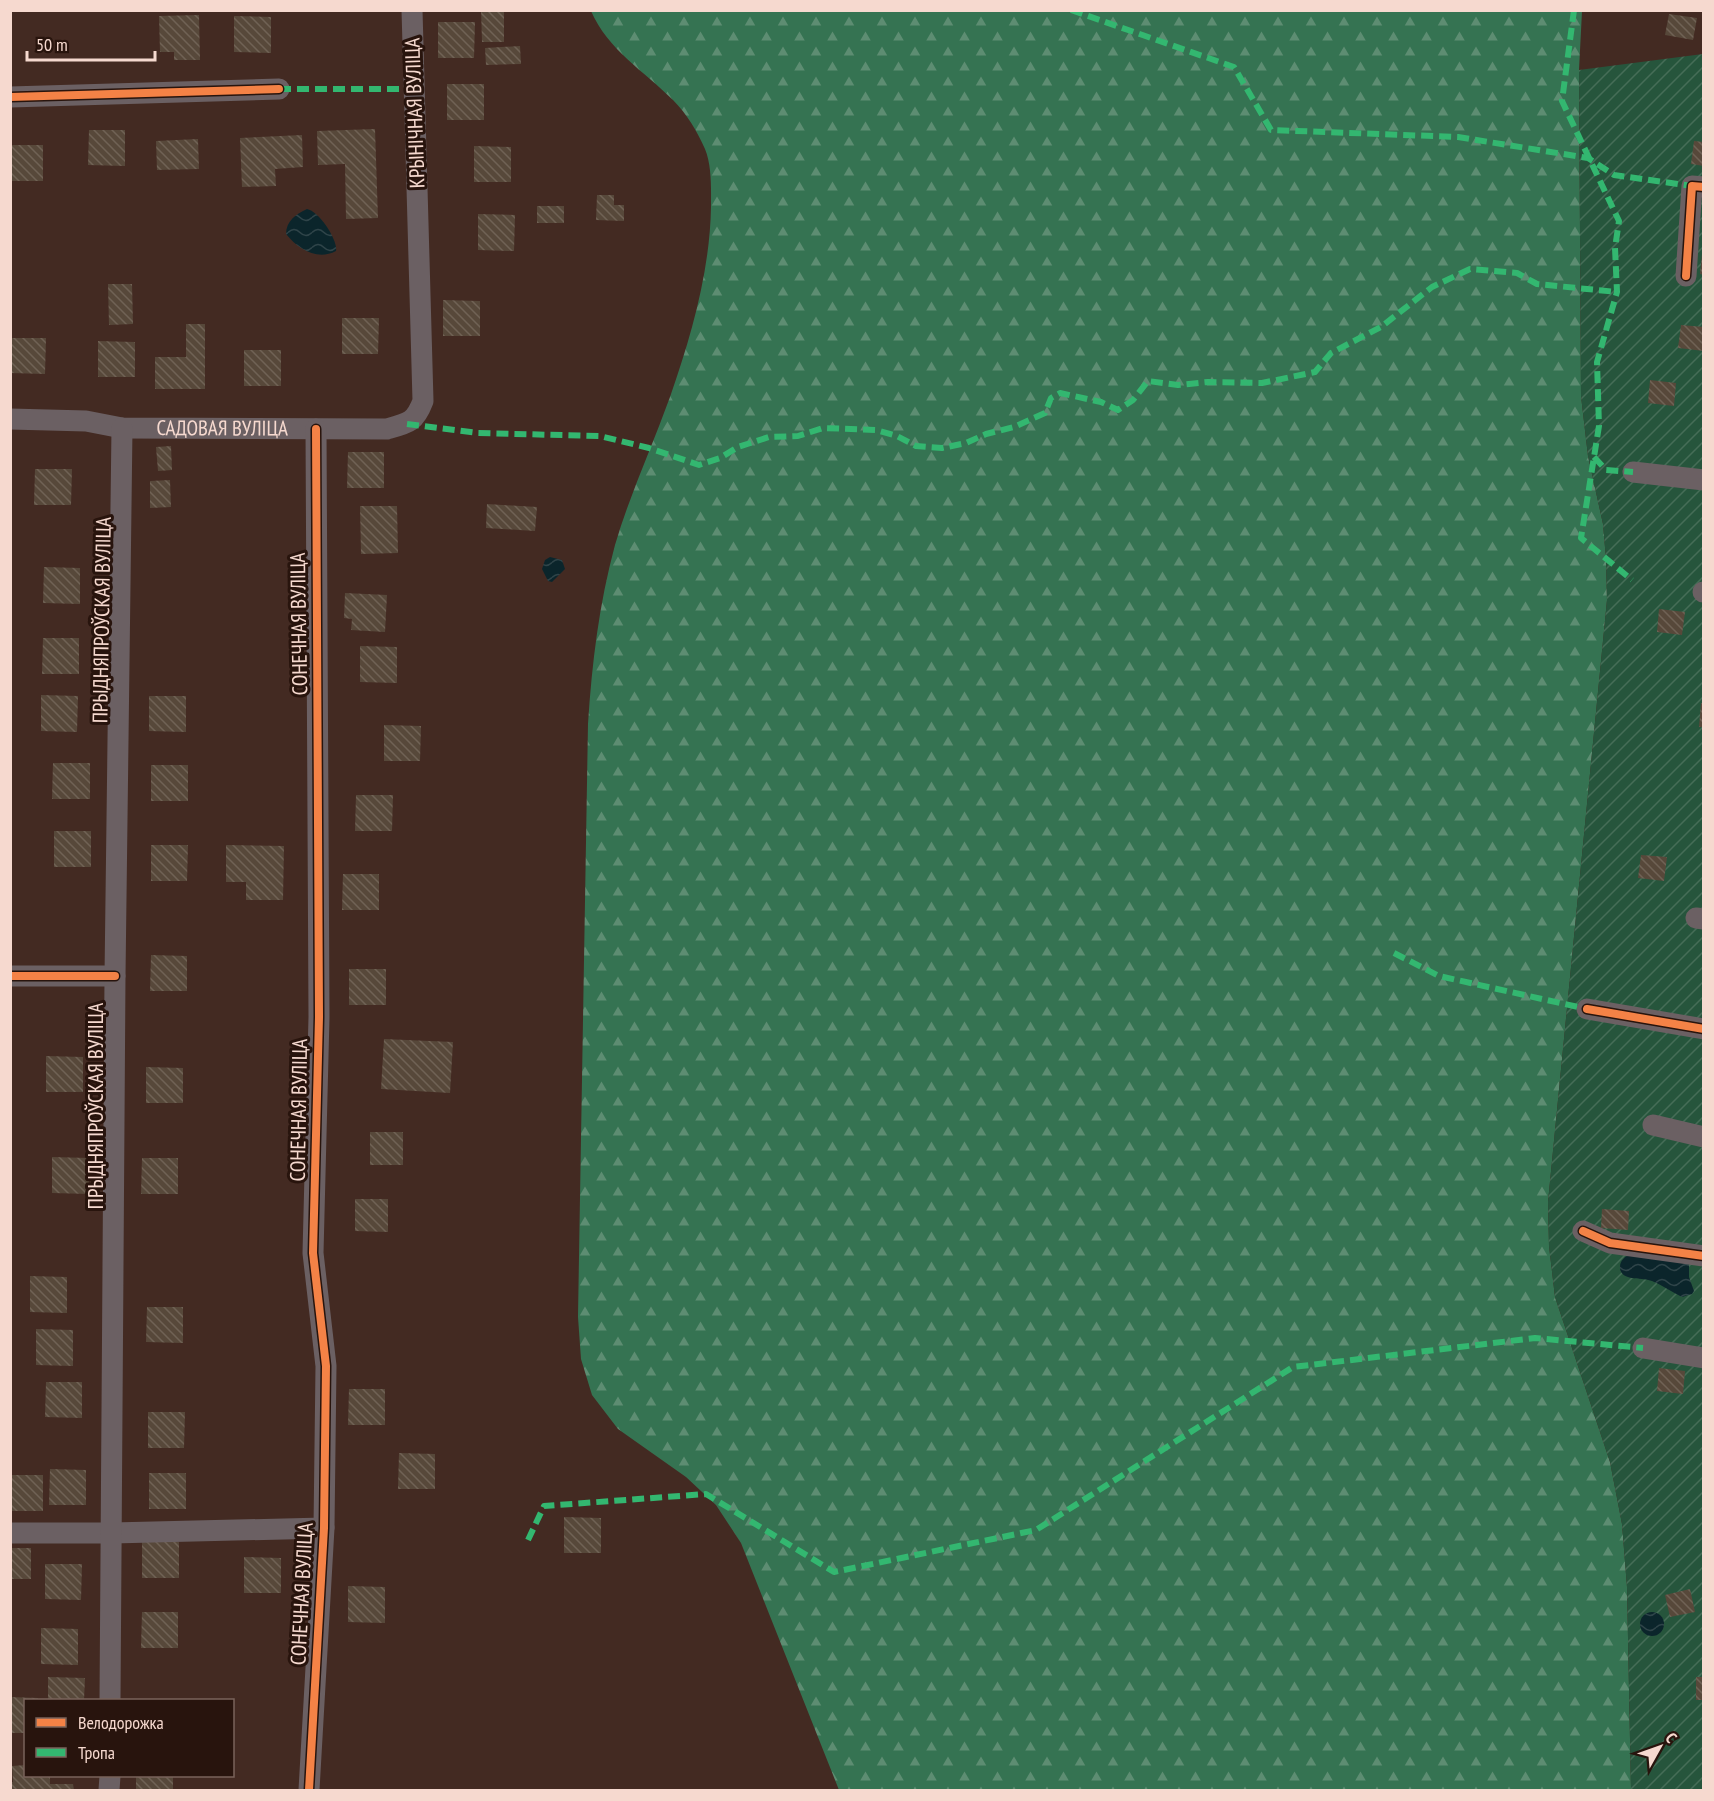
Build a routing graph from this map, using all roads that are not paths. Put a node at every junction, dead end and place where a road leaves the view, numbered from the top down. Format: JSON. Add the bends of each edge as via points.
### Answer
{"nodes":[{"id":1,"x":412,"y":10,"type":"edge"},
{"id":2,"x":279,"y":89,"type":"dead end"},
{"id":3,"x":10,"y":97,"type":"edge"},
{"id":4,"x":1704,"y":187,"type":"edge"},
{"id":5,"x":1686,"y":276,"type":"dead end"},
{"id":6,"x":423,"y":401,"type":"joint"},
{"id":7,"x":10,"y":419,"type":"edge"},
{"id":8,"x":122,"y":428,"type":"junction"},
{"id":9,"x":316,"y":429,"type":"junction"},
{"id":10,"x":1633,"y":472,"type":"dead end"},
{"id":11,"x":1704,"y":480,"type":"edge"},
{"id":12,"x":10,"y":976,"type":"edge"},
{"id":13,"x":115,"y":976,"type":"junction"},
{"id":14,"x":1587,"y":1009,"type":"dead end"},
{"id":15,"x":1704,"y":1029,"type":"edge"},
{"id":16,"x":1653,"y":1125,"type":"dead end"},
{"id":17,"x":1704,"y":1137,"type":"edge"},
{"id":18,"x":1583,"y":1231,"type":"dead end"},
{"id":19,"x":1704,"y":1256,"type":"edge"},
{"id":20,"x":1643,"y":1348,"type":"dead end"},
{"id":21,"x":1704,"y":1358,"type":"edge"},
{"id":22,"x":324,"y":1528,"type":"junction"},
{"id":23,"x":10,"y":1533,"type":"edge"},
{"id":24,"x":112,"y":1533,"type":"junction"},
{"id":25,"x":110,"y":1699,"type":"edge"},
{"id":26,"x":309,"y":1791,"type":"edge"}],
"edges":[{"from":1,"to":6,"type":"street","name":"КРЫНІЧНАЯ ВУЛІЦА"},
{"from":2,"to":3,"type":"street"},
{"from":4,"to":5,"type":"street","via":[[1692,186]]},
{"from":6,"to":9,"type":"street","name":"САДОВАЯ ВУЛІЦА","via":[[417,416],[407,424],[387,429]]},
{"from":7,"to":8,"type":"street","name":"САДОВАЯ ВУЛІЦА","via":[[86,421]]},
{"from":8,"to":9,"type":"street","name":"САДОВАЯ ВУЛІЦА"},
{"from":8,"to":13,"type":"street","name":"ПРЫДНЯПРОЎСКАЯ ВУЛІЦА"},
{"from":9,"to":22,"type":"street","name":"СОНЕЧНАЯ ВУЛІЦА","via":[[320,1017],[313,1253],[326,1366]]},
{"from":10,"to":11,"type":"street"},
{"from":12,"to":13,"type":"street"},
{"from":13,"to":24,"type":"street","name":"ПРЫДНЯПРОЎСКАЯ ВУЛІЦА"},
{"from":14,"to":15,"type":"street"},
{"from":16,"to":17,"type":"street"},
{"from":18,"to":19,"type":"street","via":[[1610,1243]]},
{"from":20,"to":21,"type":"street"},
{"from":22,"to":24,"type":"street"},
{"from":22,"to":26,"type":"street","name":"СОНЕЧНАЯ ВУЛІЦА"},
{"from":23,"to":24,"type":"street"},
{"from":24,"to":25,"type":"street","name":"ПРЫДНЯПРОЎСКАЯ ВУЛІЦА"}]}
